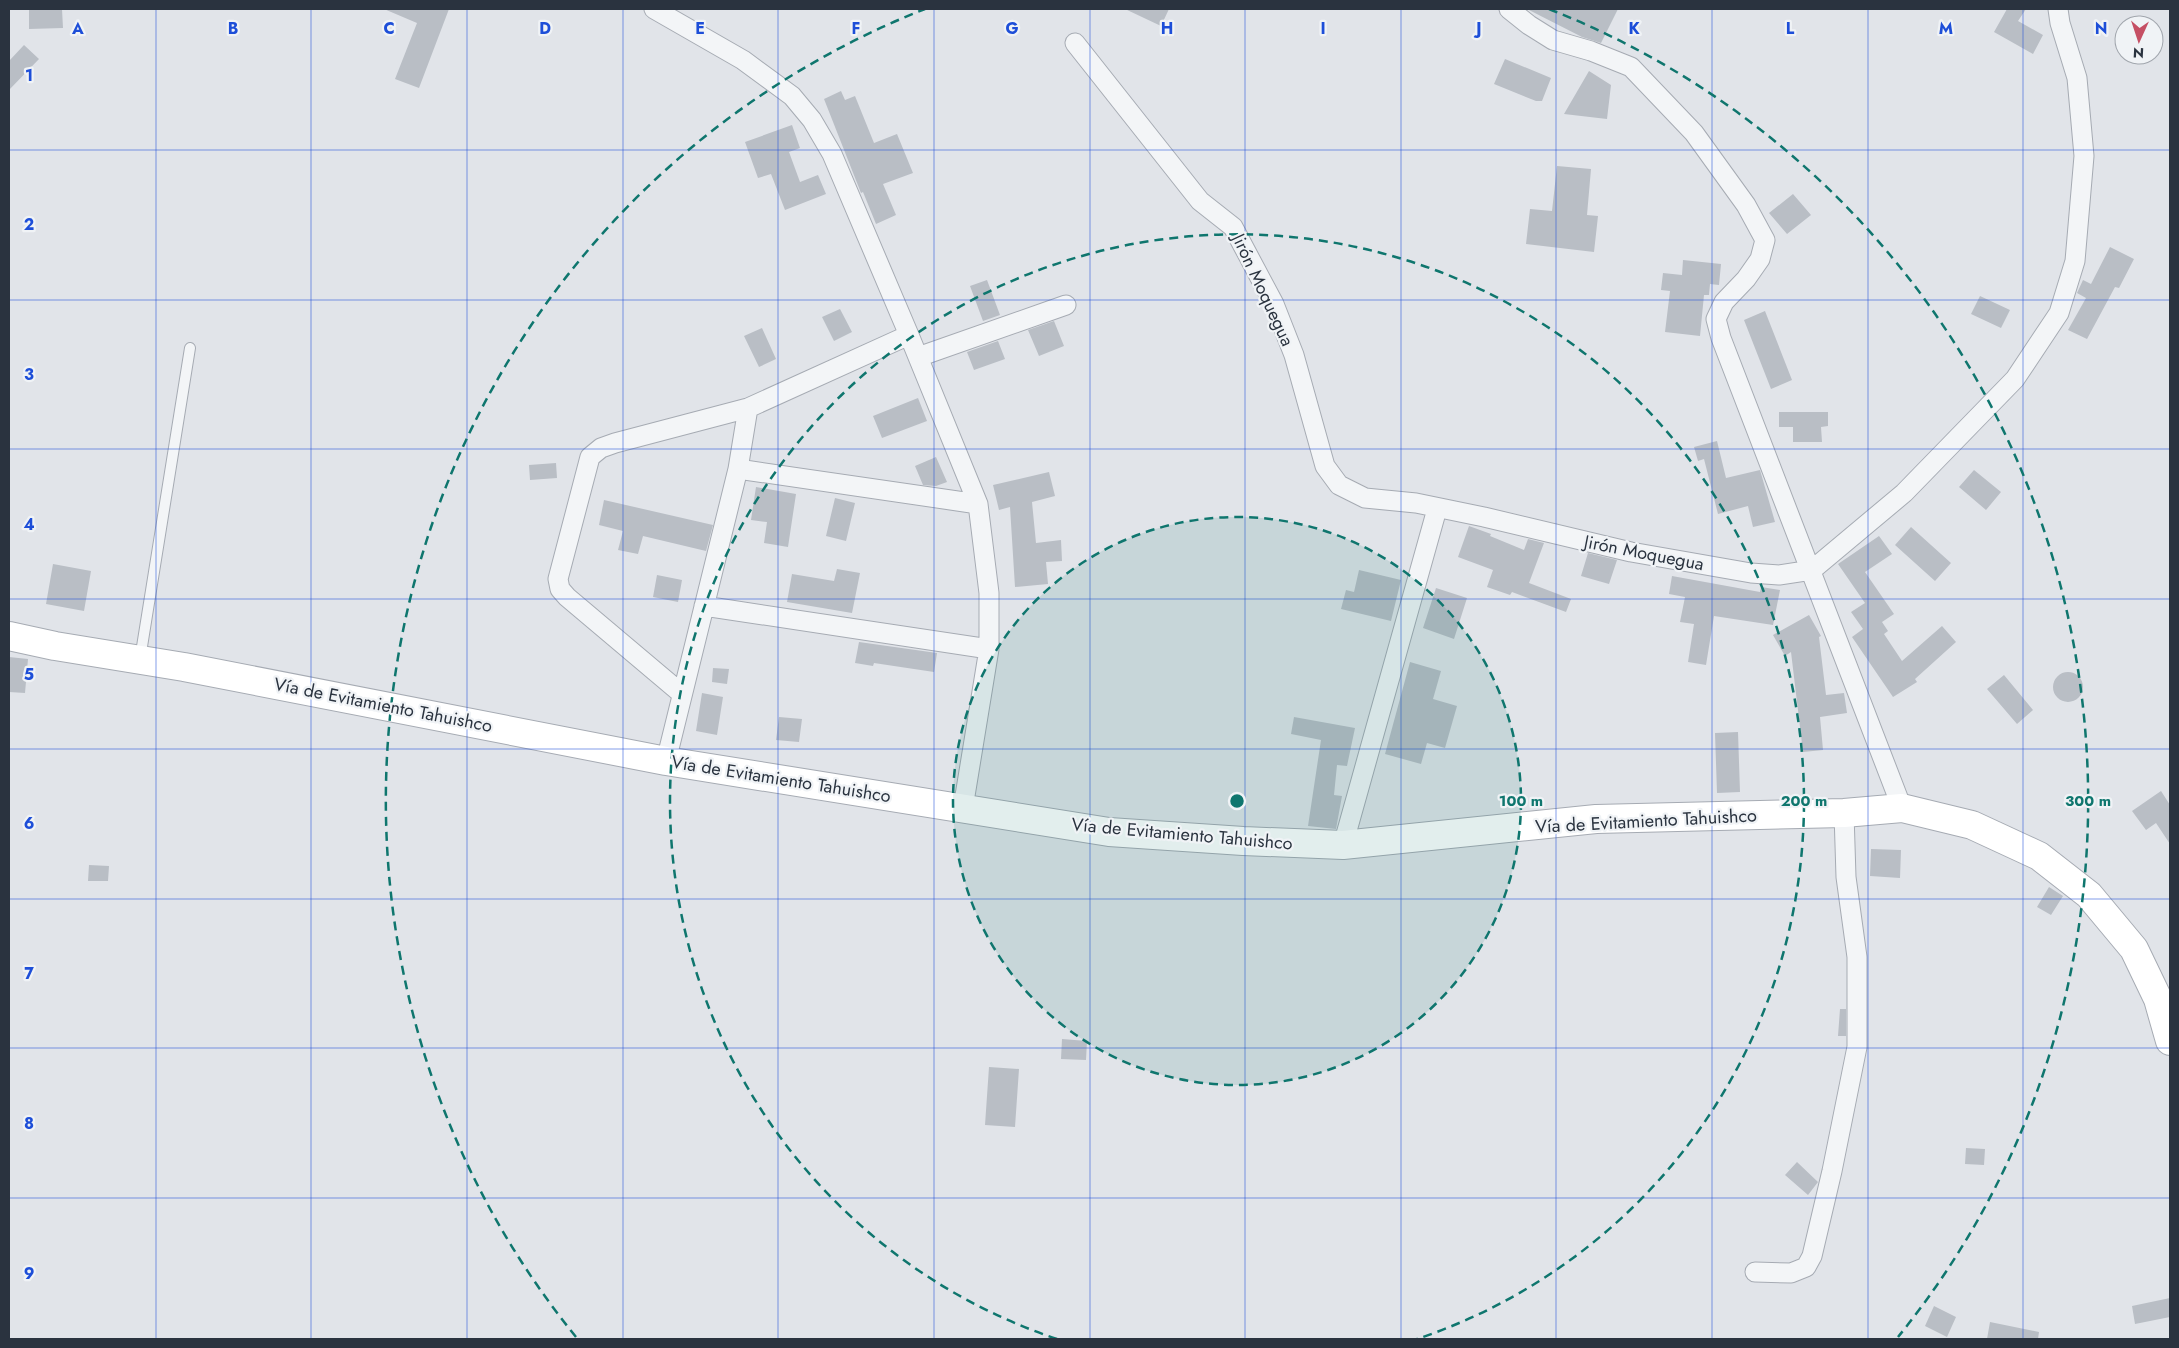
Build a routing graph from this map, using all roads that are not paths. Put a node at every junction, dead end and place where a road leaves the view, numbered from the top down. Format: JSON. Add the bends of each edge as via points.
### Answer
{"nodes":[{"id":1,"x":654,"y":9,"type":"edge"},
{"id":2,"x":1509,"y":9,"type":"edge"},
{"id":3,"x":2058,"y":9,"type":"edge"},
{"id":4,"x":1075,"y":43,"type":"dead end"},
{"id":5,"x":1066,"y":305,"type":"dead end"},
{"id":6,"x":909,"y":335,"type":"junction"},
{"id":7,"x":190,"y":348,"type":"dead end"},
{"id":8,"x":918,"y":357,"type":"junction"},
{"id":9,"x":748,"y":408,"type":"junction"},
{"id":10,"x":738,"y":469,"type":"junction"},
{"id":11,"x":978,"y":504,"type":"junction"},
{"id":12,"x":1437,"y":509,"type":"junction"},
{"id":13,"x":1812,"y":570,"type":"junction"},
{"id":14,"x":704,"y":606,"type":"junction"},
{"id":15,"x":9,"y":636,"type":"edge"},
{"id":16,"x":989,"y":649,"type":"junction"},
{"id":17,"x":140,"y":660,"type":"junction"},
{"id":18,"x":682,"y":694,"type":"junction"},
{"id":19,"x":666,"y":761,"type":"junction"},
{"id":20,"x":963,"y":808,"type":"junction"},
{"id":21,"x":1902,"y":808,"type":"junction"},
{"id":22,"x":1844,"y":813,"type":"junction"},
{"id":23,"x":1343,"y":845,"type":"junction"},
{"id":24,"x":2170,"y":1041,"type":"edge"},
{"id":25,"x":1754,"y":1272,"type":"dead end"}],
"edges":[{"from":1,"to":6,"type":"street","via":[[743,60],[792,96],[812,120],[832,154]]},
{"from":2,"to":13,"type":"street","via":[[1553,40],[1631,67],[1694,133],[1746,205],[1765,240],[1760,260],[1724,302],[1716,319]]},
{"from":3,"to":13,"type":"street","name":"Jirón Moquegua","via":[[2077,78],[2084,156],[2075,261],[2059,313],[2014,379],[1904,493]]},
{"from":4,"to":12,"type":"street","name":"Jirón Moquegua","via":[[1200,201],[1233,227],[1274,304],[1294,355],[1325,466],[1339,485],[1365,498],[1416,503]]},
{"from":5,"to":8,"type":"street"},
{"from":6,"to":8,"type":"street"},
{"from":6,"to":9,"type":"street"},
{"from":7,"to":17,"type":"lane"},
{"from":8,"to":11,"type":"street"},
{"from":9,"to":10,"type":"street"},
{"from":9,"to":18,"type":"street","via":[[615,443],[590,457],[558,579],[560,589],[567,597]]},
{"from":10,"to":11,"type":"street"},
{"from":10,"to":14,"type":"street"},
{"from":11,"to":16,"type":"street","via":[[989,592]]},
{"from":12,"to":13,"type":"street","name":"Jirón Moquegua","via":[[1631,552],[1751,573],[1779,576]]},
{"from":12,"to":23,"type":"street"},
{"from":13,"to":21,"type":"street"},
{"from":14,"to":16,"type":"street"},
{"from":14,"to":18,"type":"street"},
{"from":15,"to":17,"type":"main road","name":"Vía de Evitamiento Tahuishco"},
{"from":16,"to":20,"type":"street"},
{"from":17,"to":19,"type":"main road","name":"Vía de Evitamiento Tahuishco"},
{"from":18,"to":19,"type":"street"},
{"from":19,"to":20,"type":"main road","name":"Vía de Evitamiento Tahuishco"},
{"from":20,"to":23,"type":"main road","name":"Vía de Evitamiento Tahuishco","via":[[1109,832]]},
{"from":21,"to":22,"type":"main road","name":"Vía de Evitamiento Tahuishco"},
{"from":21,"to":24,"type":"main road","name":"Vía de Evitamiento Tahuishco","via":[[1972,825],[2039,856],[2089,896],[2134,949],[2158,999]]},
{"from":22,"to":23,"type":"main road","name":"Vía de Evitamiento Tahuishco","via":[[1596,819]]},
{"from":22,"to":25,"type":"street","via":[[1846,877],[1857,957],[1857,1047],[1812,1256],[1806,1267],[1791,1273]]}]}
